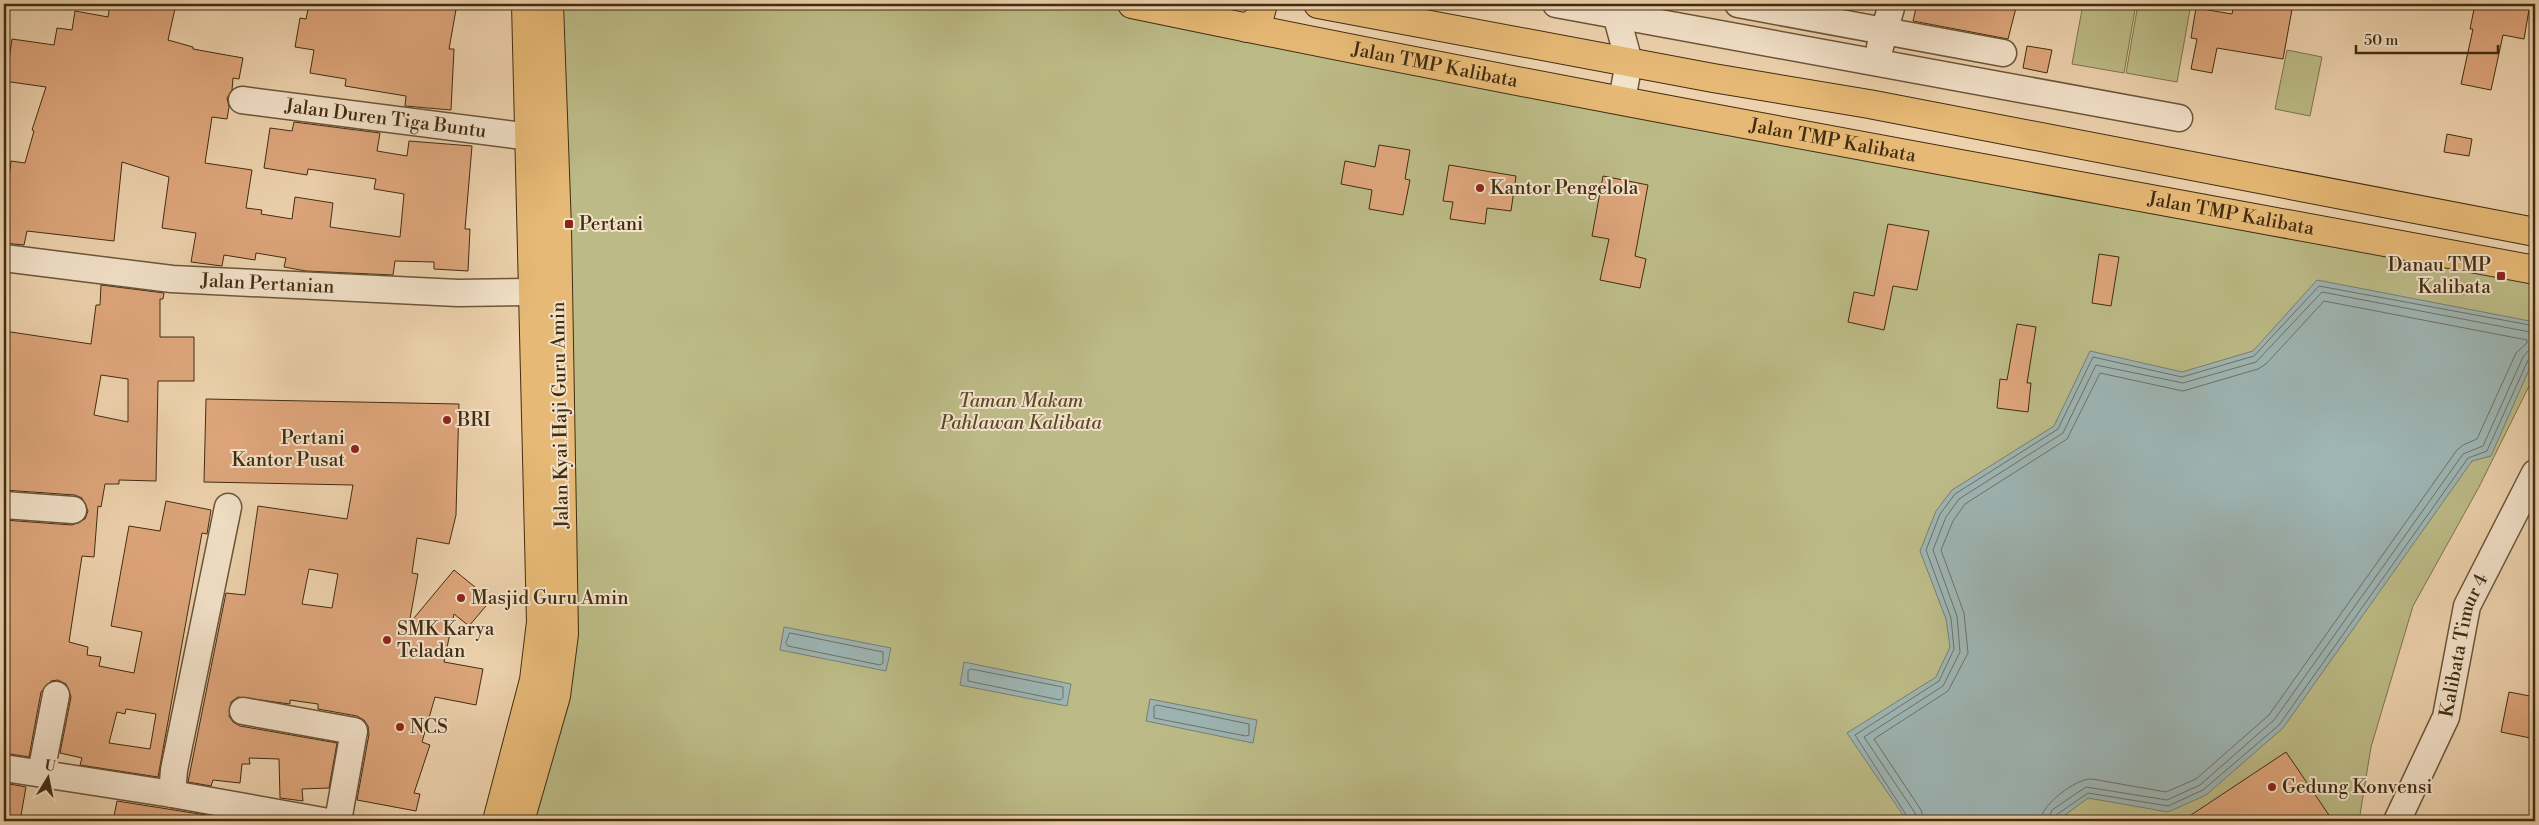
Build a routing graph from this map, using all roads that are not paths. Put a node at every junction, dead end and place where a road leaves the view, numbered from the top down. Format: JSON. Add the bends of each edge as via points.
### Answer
{"nodes":[{"id":1,"x":526,"y":4,"type":"edge"},
{"id":2,"x":549,"y":4,"type":"edge"},
{"id":3,"x":1132,"y":4,"type":"edge"},
{"id":4,"x":1263,"y":4,"type":"edge"},
{"id":5,"x":1318,"y":4,"type":"edge"},
{"id":6,"x":1556,"y":4,"type":"edge"},
{"id":7,"x":1738,"y":4,"type":"edge"},
{"id":8,"x":1892,"y":4,"type":"edge"},
{"id":9,"x":1617,"y":9,"type":"edge"},
{"id":10,"x":1247,"y":28,"type":"junction"},
{"id":11,"x":1883,"y":32,"type":"junction"},
{"id":12,"x":2003,"y":53,"type":"dead end"},
{"id":13,"x":1629,"y":62,"type":"junction"},
{"id":14,"x":1877,"y":62,"type":"junction"},
{"id":15,"x":1832,"y":98,"type":"junction"},
{"id":16,"x":242,"y":100,"type":"dead end"},
{"id":17,"x":1622,"y":100,"type":"junction"},
{"id":18,"x":2179,"y":118,"type":"dead end"},
{"id":19,"x":514,"y":134,"type":"junction"},
{"id":20,"x":1831,"y":139,"type":"junction"},
{"id":21,"x":2535,"y":232,"type":"edge"},
{"id":22,"x":4,"y":258,"type":"edge"},
{"id":23,"x":2535,"y":270,"type":"edge"},
{"id":24,"x":514,"y":292,"type":"junction"},
{"id":25,"x":2535,"y":473,"type":"edge"},
{"id":26,"x":4,"y":506,"type":"edge"},
{"id":27,"x":228,"y":507,"type":"dead end"},
{"id":28,"x":73,"y":510,"type":"dead end"},
{"id":29,"x":56,"y":695,"type":"dead end"},
{"id":30,"x":243,"y":711,"type":"dead end"},
{"id":31,"x":4,"y":768,"type":"edge"},
{"id":32,"x":41,"y":773,"type":"junction"},
{"id":33,"x":172,"y":794,"type":"junction"},
{"id":34,"x":323,"y":821,"type":"edge"},
{"id":35,"x":338,"y":821,"type":"edge"},
{"id":36,"x":496,"y":821,"type":"edge"},
{"id":37,"x":520,"y":821,"type":"edge"},
{"id":38,"x":2397,"y":821,"type":"edge"}],
"edges":[{"from":1,"to":19,"type":"main road","name":"Jalan Kyai Haji Guru Amin"},
{"from":2,"to":37,"type":"main road","name":"Jalan Kyai Haji Guru Amin","via":[[557,228],[564,634],[556,696]]},
{"from":3,"to":10,"type":"main road","name":"Jalan TMP Kalibata"},
{"from":4,"to":10,"type":"main road","via":[[1259,19]]},
{"from":5,"to":13,"type":"main road","name":"Jalan TMP Kalibata"},
{"from":6,"to":9,"type":"street"},
{"from":7,"to":11,"type":"street"},
{"from":8,"to":11,"type":"street"},
{"from":9,"to":13,"type":"street"},
{"from":9,"to":14,"type":"street"},
{"from":10,"to":17,"type":"main road","name":"Jalan TMP Kalibata"},
{"from":11,"to":12,"type":"street"},
{"from":11,"to":14,"type":"street"},
{"from":13,"to":15,"type":"main road","name":"Jalan TMP Kalibata"},
{"from":13,"to":17,"type":"street"},
{"from":14,"to":18,"type":"street"},
{"from":15,"to":20,"type":"main road","via":[[1822,106],[1818,119],[1819,126]]},
{"from":15,"to":21,"type":"main road","name":"Jalan TMP Kalibata"},
{"from":16,"to":19,"type":"street","name":"Jalan Duren Tiga Buntu"},
{"from":17,"to":20,"type":"main road","name":"Jalan TMP Kalibata"},
{"from":19,"to":24,"type":"main road","name":"Jalan Kyai Haji Guru Amin"},
{"from":20,"to":23,"type":"main road","name":"Jalan TMP Kalibata"},
{"from":22,"to":24,"type":"street","name":"Jalan Pertanian","via":[[172,279],[458,293]]},
{"from":24,"to":36,"type":"main road","name":"Jalan Kyai Haji Guru Amin","via":[[540,622],[534,680]]},
{"from":25,"to":38,"type":"street","name":"Kalibata Timur 4","via":[[2467,606],[2446,717]]},
{"from":26,"to":28,"type":"street"},
{"from":27,"to":33,"type":"street","via":[[174,770]]},
{"from":29,"to":32,"type":"street"},
{"from":30,"to":35,"type":"street","via":[[354,731]]},
{"from":31,"to":32,"type":"street"},
{"from":32,"to":33,"type":"street"},
{"from":33,"to":34,"type":"street"}]}
